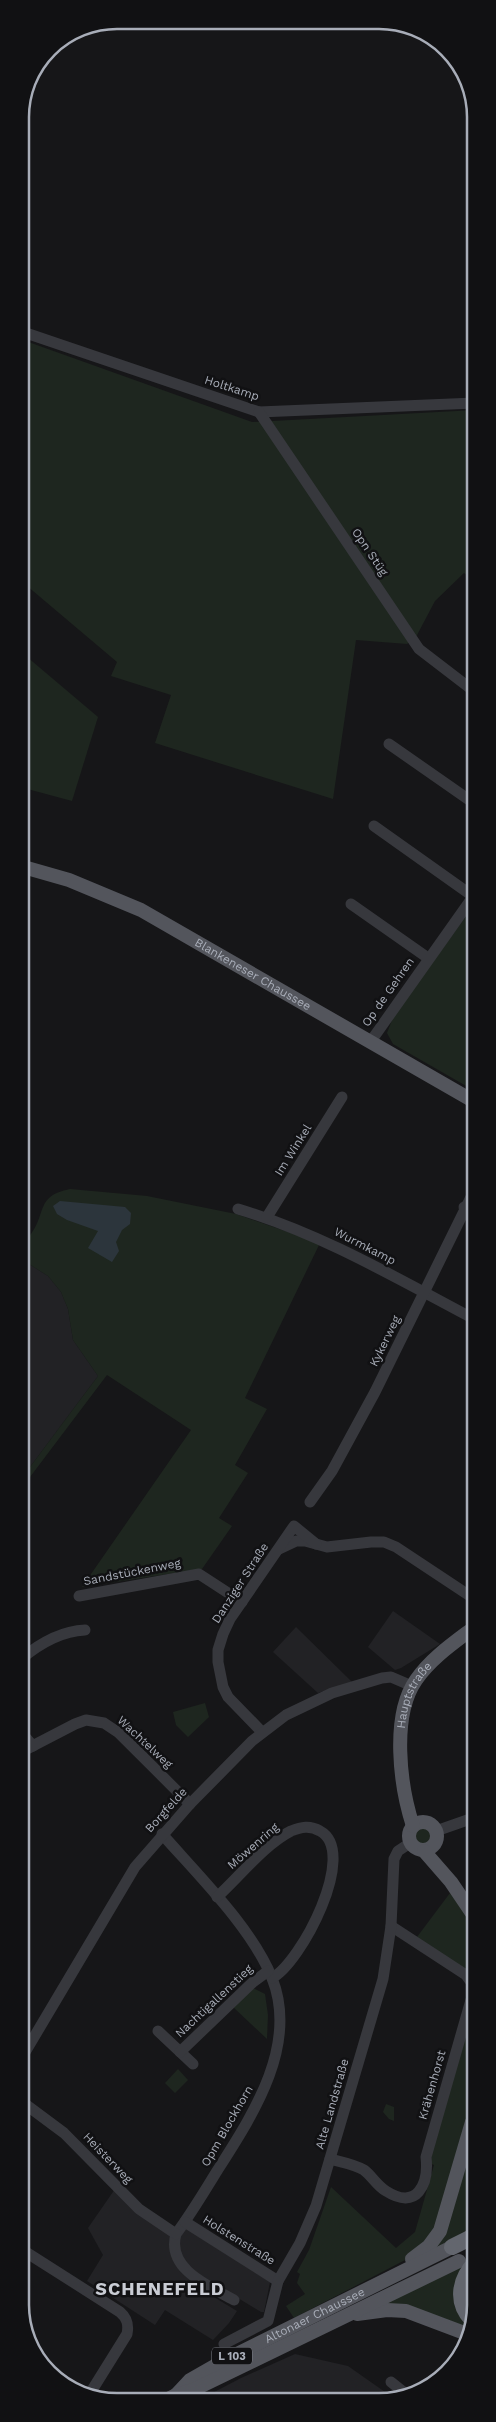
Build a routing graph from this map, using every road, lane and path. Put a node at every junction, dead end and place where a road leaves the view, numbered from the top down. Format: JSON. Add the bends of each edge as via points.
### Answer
{"nodes":[{"id":1,"x":29,"y":334,"type":"edge"},
{"id":2,"x":467,"y":403,"type":"edge"},
{"id":3,"x":258,"y":412,"type":"junction"},
{"id":4,"x":467,"y":686,"type":"edge"},
{"id":5,"x":389,"y":744,"type":"dead end"},
{"id":6,"x":467,"y":798,"type":"edge"},
{"id":7,"x":374,"y":826,"type":"dead end"},
{"id":8,"x":29,"y":869,"type":"edge"},
{"id":9,"x":467,"y":890,"type":"edge"},
{"id":10,"x":351,"y":904,"type":"dead end"},
{"id":11,"x":467,"y":907,"type":"edge"},
{"id":12,"x":428,"y":958,"type":"junction"},
{"id":13,"x":371,"y":1041,"type":"junction"},
{"id":14,"x":342,"y":1097,"type":"dead end"},
{"id":15,"x":467,"y":1097,"type":"edge"},
{"id":16,"x":467,"y":1202,"type":"edge"},
{"id":17,"x":464,"y":1207,"type":"junction"},
{"id":18,"x":238,"y":1208,"type":"dead end"},
{"id":19,"x":467,"y":1209,"type":"edge"},
{"id":20,"x":267,"y":1217,"type":"junction"},
{"id":21,"x":424,"y":1293,"type":"junction"},
{"id":22,"x":467,"y":1315,"type":"edge"},
{"id":23,"x":310,"y":1502,"type":"dead end"},
{"id":24,"x":467,"y":1594,"type":"edge"},
{"id":25,"x":79,"y":1596,"type":"dead end"},
{"id":26,"x":242,"y":1602,"type":"junction"},
{"id":27,"x":85,"y":1630,"type":"dead end"},
{"id":28,"x":467,"y":1633,"type":"edge"},
{"id":29,"x":29,"y":1653,"type":"edge"},
{"id":30,"x":412,"y":1686,"type":"junction"},
{"id":31,"x":262,"y":1732,"type":"junction"},
{"id":32,"x":29,"y":1741,"type":"edge"},
{"id":33,"x":33,"y":1746,"type":"junction"},
{"id":34,"x":29,"y":1748,"type":"edge"},
{"id":35,"x":190,"y":1804,"type":"junction"},
{"id":36,"x":467,"y":1820,"type":"edge"},
{"id":37,"x":417,"y":1824,"type":"junction"},
{"id":38,"x":436,"y":1831,"type":"junction"},
{"id":39,"x":162,"y":1834,"type":"junction"},
{"id":40,"x":410,"y":1843,"type":"junction"},
{"id":41,"x":429,"y":1848,"type":"junction"},
{"id":42,"x":217,"y":1897,"type":"junction"},
{"id":43,"x":467,"y":1906,"type":"edge"},
{"id":44,"x":391,"y":1926,"type":"junction"},
{"id":45,"x":270,"y":1975,"type":"junction"},
{"id":46,"x":467,"y":1976,"type":"edge"},
{"id":47,"x":467,"y":2014,"type":"edge"},
{"id":48,"x":158,"y":2031,"type":"dead end"},
{"id":49,"x":29,"y":2045,"type":"edge"},
{"id":50,"x":180,"y":2052,"type":"junction"},
{"id":51,"x":193,"y":2064,"type":"dead end"},
{"id":52,"x":29,"y":2107,"type":"edge"},
{"id":53,"x":467,"y":2142,"type":"edge"},
{"id":54,"x":330,"y":2159,"type":"junction"},
{"id":55,"x":185,"y":2222,"type":"junction"},
{"id":56,"x":176,"y":2234,"type":"junction"},
{"id":57,"x":29,"y":2254,"type":"edge"},
{"id":58,"x":462,"y":2256,"type":"edge"},
{"id":59,"x":467,"y":2273,"type":"edge"},
{"id":60,"x":467,"y":2273,"type":"edge"},
{"id":61,"x":278,"y":2281,"type":"junction"},
{"id":62,"x":379,"y":2283,"type":"junction"},
{"id":63,"x":234,"y":2300,"type":"dead end"},
{"id":64,"x":467,"y":2313,"type":"edge"},
{"id":65,"x":344,"y":2316,"type":"junction"},
{"id":66,"x":463,"y":2333,"type":"edge"},
{"id":67,"x":224,"y":2344,"type":"dead end"},
{"id":68,"x":391,"y":2382,"type":"dead end"},
{"id":69,"x":93,"y":2390,"type":"edge"},
{"id":70,"x":402,"y":2391,"type":"edge"},
{"id":71,"x":176,"y":2393,"type":"edge"},
{"id":72,"x":185,"y":2393,"type":"edge"}],
"edges":[{"from":1,"to":3,"type":"street","name":"Holtkamp"},
{"from":2,"to":3,"type":"street","name":"Holtkamp"},
{"from":3,"to":4,"type":"street","name":"Opn Stüg","via":[[419,649]]},
{"from":5,"to":6,"type":"street"},
{"from":7,"to":9,"type":"street","name":"Op de Gehren"},
{"from":8,"to":13,"type":"main road","name":"Blankeneser Chaussee","via":[[70,880],[141,910]]},
{"from":10,"to":12,"type":"street","name":"Op de Gehren"},
{"from":11,"to":12,"type":"street","name":"Op de Gehren"},
{"from":12,"to":13,"type":"street","name":"Op de Gehren"},
{"from":13,"to":15,"type":"main road","name":"Blankeneser Chaussee"},
{"from":14,"to":20,"type":"street","name":"Im Winkel"},
{"from":16,"to":17,"type":"street","name":"Kykerweg"},
{"from":17,"to":19,"type":"street"},
{"from":17,"to":21,"type":"street","name":"Kykerweg"},
{"from":18,"to":20,"type":"street","name":"Wurmkamp"},
{"from":20,"to":21,"type":"street","name":"Wurmkamp","via":[[343,1249]]},
{"from":21,"to":22,"type":"street","name":"Wurmkamp"},
{"from":21,"to":23,"type":"street","name":"Kykerweg","via":[[354,1432]]},
{"from":24,"to":26,"type":"street","name":"Danziger Straße","via":[[384,1542],[327,1547],[316,1544],[294,1526]]},
{"from":25,"to":26,"type":"street","name":"Sandstückenweg","via":[[192,1574],[205,1576]]},
{"from":26,"to":31,"type":"street","name":"Danziger Straße","via":[[221,1639],[218,1650],[220,1674],[228,1697]]},
{"from":27,"to":29,"type":"street","via":[[73,1631],[43,1643]]},
{"from":28,"to":30,"type":"main road","name":"Hauptstraße","via":[[438,1655]]},
{"from":30,"to":31,"type":"street","name":"Borgfelde","via":[[391,1677],[382,1678],[316,1700]]},
{"from":30,"to":37,"type":"main road","name":"Hauptstraße","via":[[403,1714],[401,1741],[406,1806]]},
{"from":31,"to":35,"type":"street","name":"Borgfelde"},
{"from":32,"to":33,"type":"street"},
{"from":33,"to":34,"type":"street","name":"Wachtelweg"},
{"from":33,"to":35,"type":"street","name":"Wachtelweg","via":[[86,1720],[104,1723],[119,1733]]},
{"from":35,"to":39,"type":"street","name":"Borgfelde"},
{"from":36,"to":38,"type":"street"},
{"from":37,"to":38,"type":"main road","via":[[430,1824]]},
{"from":37,"to":40,"type":"main road","name":"Hauptstraße","via":[[408,1834]]},
{"from":38,"to":41,"type":"main road","via":[[437,1839]]},
{"from":39,"to":42,"type":"street","name":"Opm Blockhorn"},
{"from":39,"to":49,"type":"street","name":"Borgfelde","via":[[119,1891]]},
{"from":40,"to":41,"type":"main road","via":[[417,1850]]},
{"from":40,"to":44,"type":"street","name":"Alte Landstraße","via":[[398,1851],[394,1859]]},
{"from":41,"to":43,"type":"main road"},
{"from":42,"to":45,"type":"street","name":"Opm Blockhorn","via":[[251,1942]]},
{"from":42,"to":45,"type":"street","name":"Möwenring","via":[[268,1848],[290,1832],[313,1828],[330,1840],[332,1868],[314,1925],[301,1948],[278,1975]]},
{"from":44,"to":46,"type":"street","name":"Krähenhorst"},
{"from":44,"to":54,"type":"street","name":"Alte Landstraße","via":[[383,1979]]},
{"from":45,"to":50,"type":"street","name":"Nachtigallenstieg","via":[[253,1982]]},
{"from":45,"to":55,"type":"street","name":"Opm Blockhorn","via":[[279,2026],[267,2082],[248,2123]]},
{"from":47,"to":54,"type":"street","name":"Krähenhorst","via":[[426,2156],[427,2168],[420,2192],[406,2199],[391,2194],[361,2168]]},
{"from":48,"to":50,"type":"street","name":"Nachtigallenstieg"},
{"from":50,"to":51,"type":"street","name":"Nachtigallenstieg"},
{"from":52,"to":56,"type":"street","name":"Heisterweg","via":[[64,2133],[139,2210]]},
{"from":53,"to":62,"type":"main road","via":[[440,2231],[429,2246]]},
{"from":54,"to":61,"type":"street","name":"Alte Landstraße","via":[[308,2228]]},
{"from":55,"to":56,"type":"street","name":"Opm Blockhorn"},
{"from":55,"to":61,"type":"street","name":"Holstenstraße"},
{"from":56,"to":63,"type":"street","name":"Opm Blockhorn","via":[[174,2250],[181,2265]]},
{"from":57,"to":69,"type":"street","via":[[79,2285],[128,2323],[127,2334]]},
{"from":58,"to":60,"type":"highway"},
{"from":58,"to":62,"type":"main road","number":"L 103"},
{"from":58,"to":65,"type":"main road","number":"L 103"},
{"from":59,"to":64,"type":"highway","via":[[461,2286],[463,2308]]},
{"from":61,"to":67,"type":"street","name":"Alte Landstraße","via":[[268,2321]]},
{"from":62,"to":71,"type":"main road","name":"Altonaer Chaussee","number":"L 103","via":[[198,2375]]},
{"from":65,"to":66,"type":"main road","via":[[406,2311]]},
{"from":65,"to":72,"type":"main road","name":"Altonaer Chaussee","number":"L 103"},
{"from":68,"to":70,"type":"street"}]}
